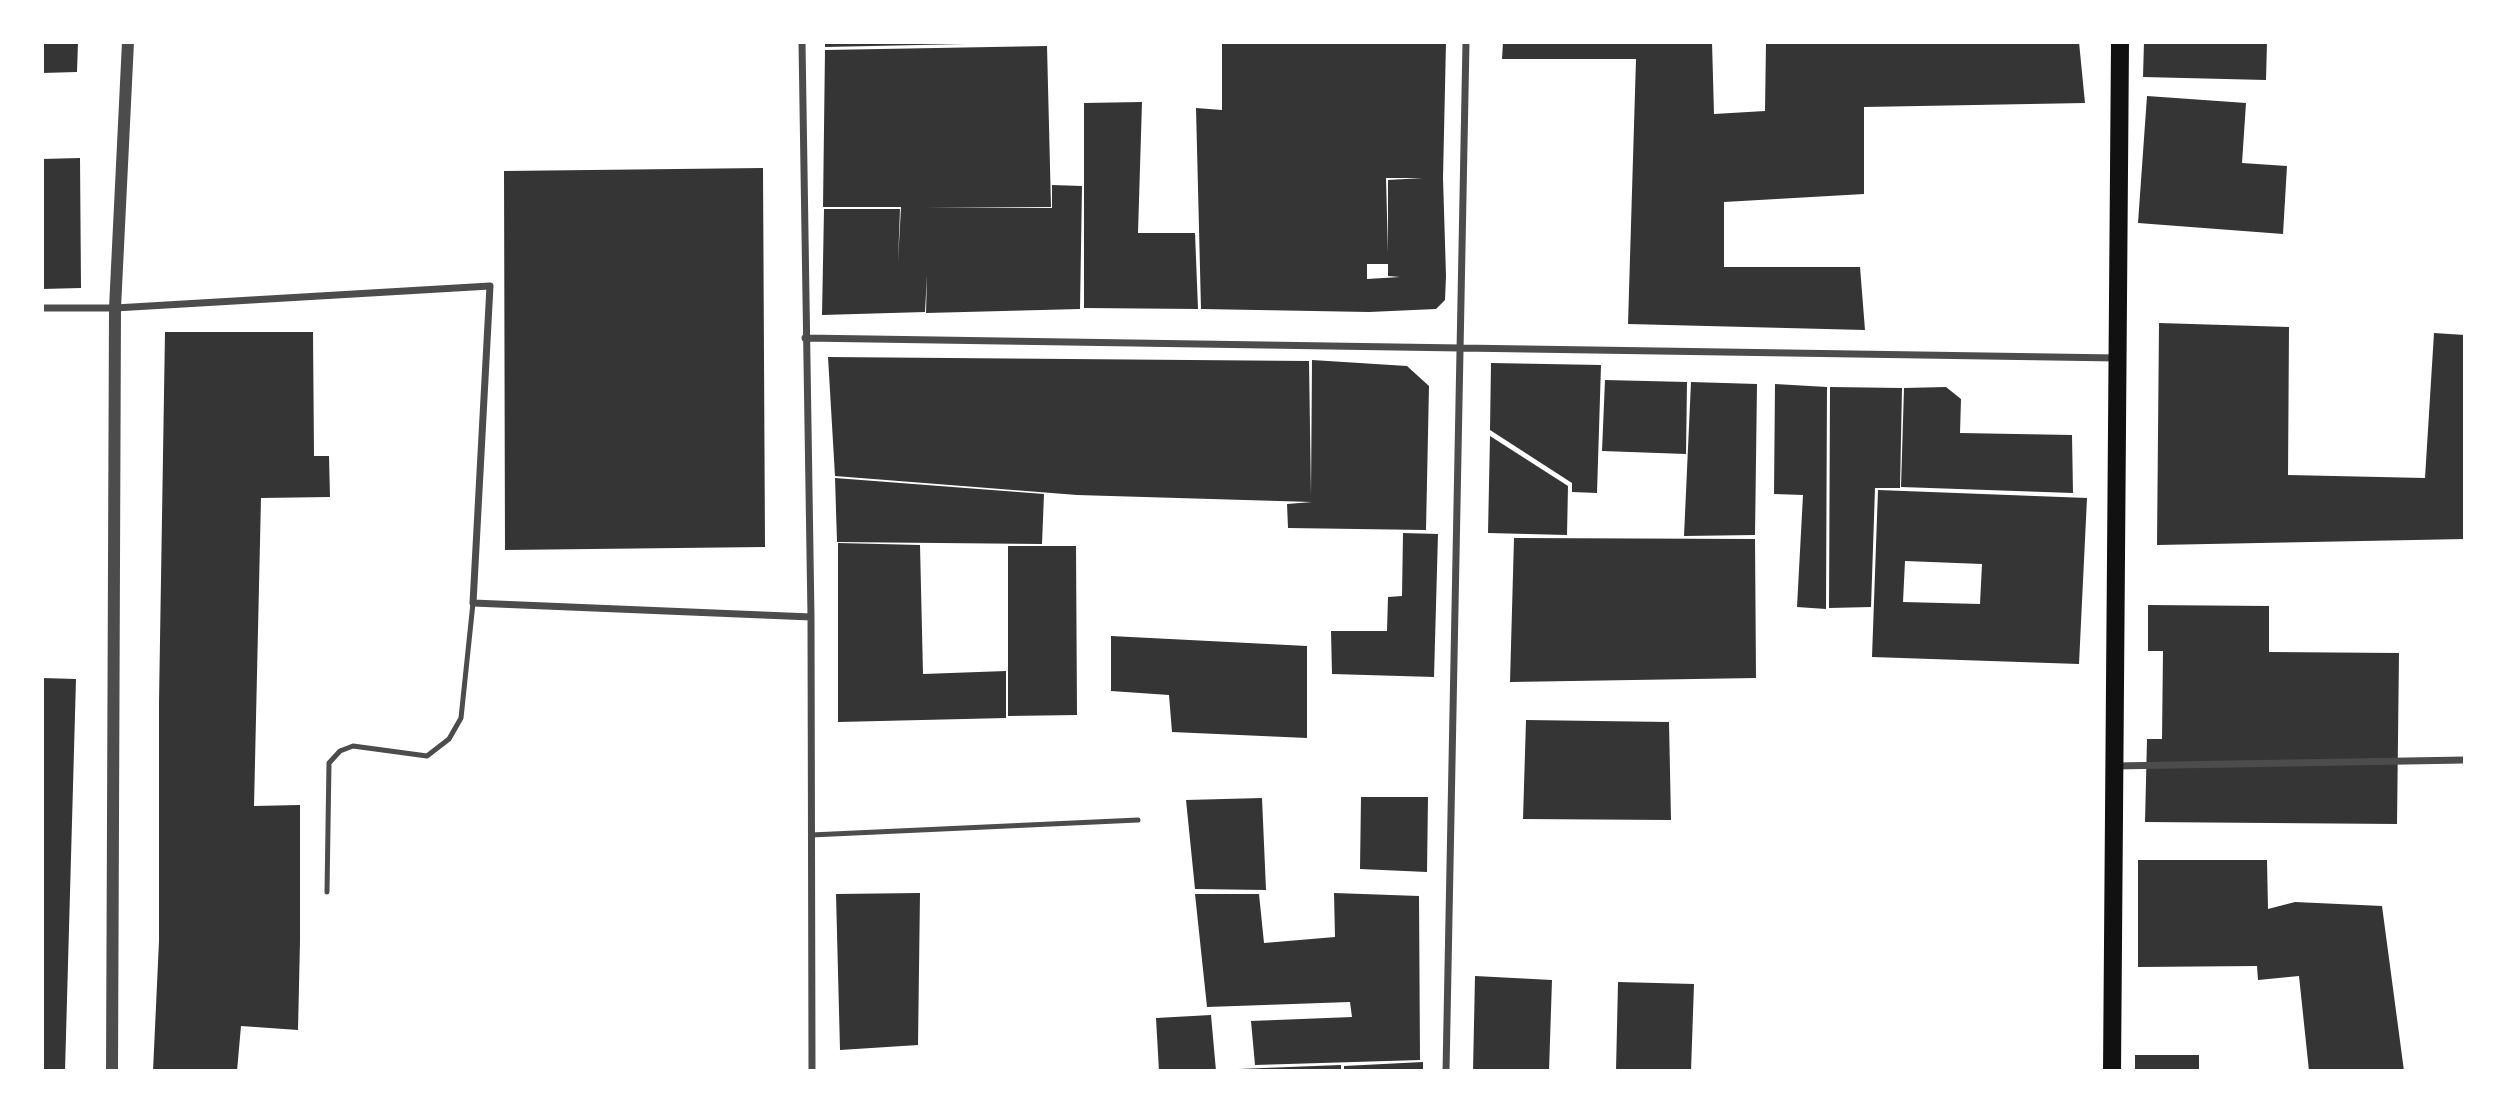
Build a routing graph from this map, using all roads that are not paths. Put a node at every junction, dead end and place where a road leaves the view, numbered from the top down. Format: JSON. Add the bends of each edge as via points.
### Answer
{"nodes":[{"id":1,"x":128,"y":42,"type":"edge"},
{"id":2,"x":802,"y":42,"type":"edge"},
{"id":3,"x":1466,"y":42,"type":"edge"},
{"id":4,"x":2120,"y":42,"type":"edge"},
{"id":5,"x":42,"y":308,"type":"edge"},
{"id":6,"x":115,"y":308,"type":"junction"},
{"id":7,"x":805,"y":338,"type":"junction"},
{"id":8,"x":1461,"y":348,"type":"junction"},
{"id":9,"x":2118,"y":358,"type":"junction"},
{"id":10,"x":473,"y":603,"type":"junction"},
{"id":11,"x":811,"y":617,"type":"junction"},
{"id":12,"x":2465,"y":760,"type":"edge"},
{"id":13,"x":2115,"y":766,"type":"junction"},
{"id":14,"x":1138,"y":820,"type":"dead end"},
{"id":15,"x":811,"y":835,"type":"junction"},
{"id":16,"x":327,"y":892,"type":"dead end"},
{"id":17,"x":112,"y":1071,"type":"edge"},
{"id":18,"x":812,"y":1071,"type":"edge"},
{"id":19,"x":1446,"y":1071,"type":"edge"},
{"id":20,"x":2112,"y":1071,"type":"edge"}],
"edges":[{"from":1,"to":6,"type":"street"},
{"from":2,"to":7,"type":"street"},
{"from":3,"to":8,"type":"street"},
{"from":4,"to":9,"type":"main road"},
{"from":5,"to":6,"type":"street"},
{"from":6,"to":10,"type":"street","via":[[490,286]]},
{"from":6,"to":17,"type":"street"},
{"from":7,"to":8,"type":"street"},
{"from":7,"to":11,"type":"street"},
{"from":8,"to":9,"type":"street"},
{"from":8,"to":19,"type":"street"},
{"from":9,"to":13,"type":"main road"},
{"from":10,"to":11,"type":"street"},
{"from":10,"to":16,"type":"lane","via":[[461,718],[449,739],[427,756],[353,746],[329,763]]},
{"from":11,"to":15,"type":"street"},
{"from":12,"to":13,"type":"street"},
{"from":13,"to":20,"type":"main road"},
{"from":14,"to":15,"type":"lane"},
{"from":15,"to":18,"type":"street"}]}
